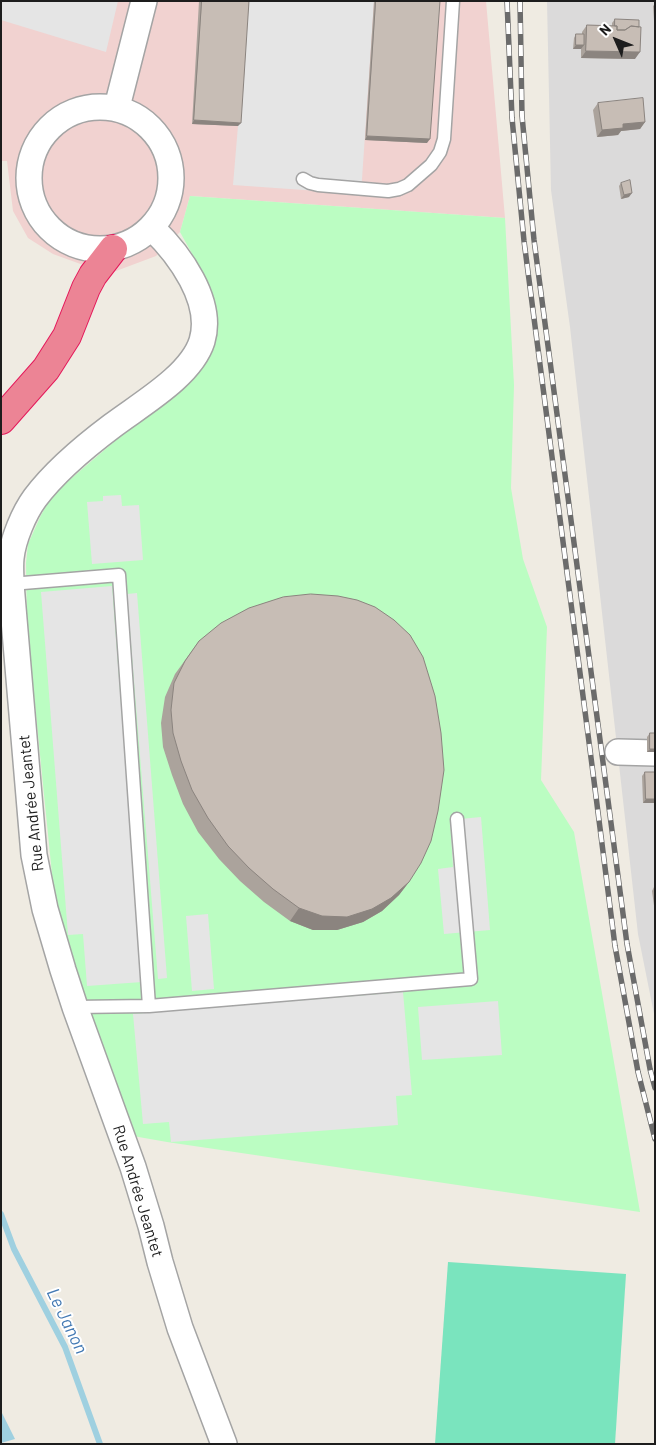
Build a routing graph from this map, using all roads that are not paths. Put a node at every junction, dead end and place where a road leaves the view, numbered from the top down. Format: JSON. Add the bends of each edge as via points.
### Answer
{"nodes":[{"id":1,"x":144,"y":1,"type":"edge"},
{"id":2,"x":453,"y":1,"type":"edge"},
{"id":3,"x":117,"y":107,"type":"junction"},
{"id":4,"x":303,"y":179,"type":"dead end"},
{"id":5,"x":152,"y":228,"type":"junction"},
{"id":6,"x":114,"y":249,"type":"junction"},
{"id":7,"x":1,"y":420,"type":"edge"},
{"id":8,"x":11,"y":584,"type":"junction"},
{"id":9,"x":618,"y":752,"type":"dead end"},
{"id":10,"x":655,"y":753,"type":"edge"},
{"id":11,"x":457,"y":819,"type":"dead end"},
{"id":12,"x":149,"y":1006,"type":"junction"},
{"id":13,"x":76,"y":1008,"type":"junction"},
{"id":14,"x":224,"y":1444,"type":"edge"}],
"edges":[{"from":1,"to":3,"type":"street"},
{"from":2,"to":4,"type":"lane","via":[[444,139],[431,165],[408,185],[388,191],[318,185]]},
{"from":3,"to":5,"type":"street","via":[[136,115],[155,130],[167,151],[172,175],[169,199]]},
{"from":3,"to":6,"type":"street","via":[[92,106],[70,112],[52,124],[38,141],[30,162],[29,184],[34,205],[45,224],[62,238],[82,247]]},
{"from":5,"to":6,"type":"street"},
{"from":5,"to":8,"type":"street","name":"Rue Andrée Jeantet","via":[[175,255],[201,298],[205,322],[202,341],[193,358],[170,384],[84,448],[55,474],[34,499],[19,528],[11,556]]},
{"from":6,"to":7,"type":"highway","via":[[93,275],[67,336],[46,368]]},
{"from":8,"to":12,"type":"lane","via":[[118,575]]},
{"from":8,"to":13,"type":"street","name":"Rue Andrée Jeantet","via":[[34,855],[45,908]]},
{"from":9,"to":10,"type":"street"},
{"from":11,"to":12,"type":"lane","via":[[472,979]]},
{"from":12,"to":13,"type":"lane"},
{"from":13,"to":14,"type":"street","name":"Rue Andrée Jeantet","via":[[133,1167],[180,1328]]}]}
